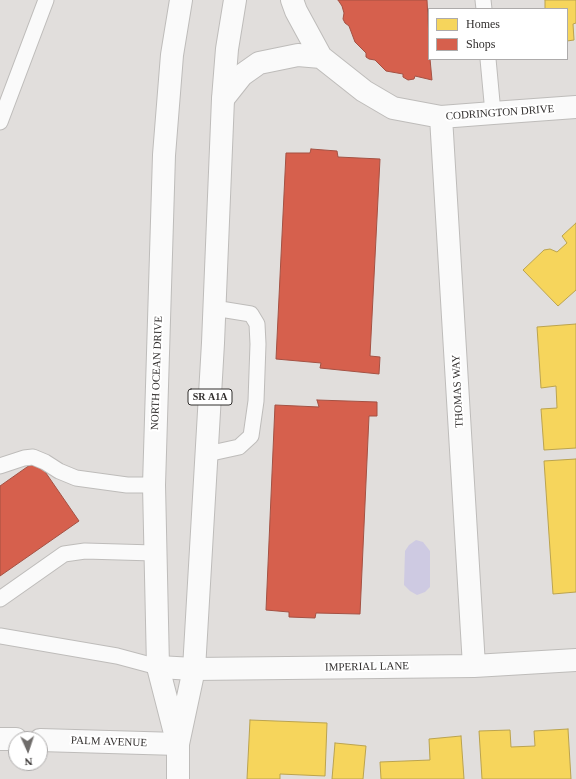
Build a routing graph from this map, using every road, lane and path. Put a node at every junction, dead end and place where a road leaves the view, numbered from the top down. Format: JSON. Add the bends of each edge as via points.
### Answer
{"nodes":[{"id":1,"x":46,"y":0,"type":"edge"},
{"id":2,"x":181,"y":0,"type":"edge"},
{"id":3,"x":235,"y":0,"type":"edge"},
{"id":4,"x":292,"y":0,"type":"edge"},
{"id":5,"x":321,"y":57,"type":"junction"},
{"id":6,"x":488,"y":60,"type":"edge"},
{"id":7,"x":223,"y":99,"type":"junction"},
{"id":8,"x":576,"y":108,"type":"edge"},
{"id":9,"x":493,"y":112,"type":"junction"},
{"id":10,"x":441,"y":117,"type":"junction"},
{"id":11,"x":0,"y":122,"type":"edge"},
{"id":12,"x":214,"y":308,"type":"junction"},
{"id":13,"x":207,"y":454,"type":"junction"},
{"id":14,"x":0,"y":466,"type":"edge"},
{"id":15,"x":154,"y":485,"type":"junction"},
{"id":16,"x":154,"y":553,"type":"junction"},
{"id":17,"x":0,"y":599,"type":"edge"},
{"id":18,"x":0,"y":636,"type":"edge"},
{"id":19,"x":576,"y":660,"type":"edge"},
{"id":20,"x":474,"y":666,"type":"junction"},
{"id":21,"x":158,"y":667,"type":"junction"},
{"id":22,"x":194,"y":668,"type":"junction"},
{"id":23,"x":48,"y":740,"type":"edge"},
{"id":24,"x":178,"y":744,"type":"junction"},
{"id":25,"x":178,"y":779,"type":"edge"}],
"edges":[{"from":1,"to":11,"type":"lane"},
{"from":2,"to":15,"type":"street","name":"NORTH OCEAN DRIVE","number":"SR A1A","via":[[172,55],[164,155]]},
{"from":3,"to":7,"type":"street","name":"NORTH OCEAN DRIVE","number":"SR A1A","via":[[227,49]]},
{"from":4,"to":5,"type":"street","name":"CODRINGTON DRIVE"},
{"from":5,"to":7,"type":"street","via":[[298,55],[259,63],[242,75]]},
{"from":5,"to":10,"type":"street","name":"CODRINGTON DRIVE","via":[[364,91],[393,108]]},
{"from":6,"to":9,"type":"lane"},
{"from":7,"to":12,"type":"street","name":"NORTH OCEAN DRIVE","number":"SR A1A"},
{"from":8,"to":9,"type":"street","name":"CODRINGTON DRIVE"},
{"from":9,"to":10,"type":"street","name":"CODRINGTON DRIVE"},
{"from":10,"to":20,"type":"street","name":"THOMAS WAY"},
{"from":12,"to":13,"type":"street","name":"NORTH OCEAN DRIVE","number":"SR A1A"},
{"from":12,"to":13,"type":"lane","via":[[250,314],[257,324],[256,400],[251,436],[239,447]]},
{"from":13,"to":22,"type":"street","name":"NORTH OCEAN DRIVE","number":"SR A1A"},
{"from":14,"to":15,"type":"lane","via":[[33,457],[76,478],[127,485]]},
{"from":15,"to":16,"type":"street","name":"NORTH OCEAN DRIVE","number":"SR A1A"},
{"from":16,"to":17,"type":"lane","via":[[85,551],[64,554]]},
{"from":16,"to":21,"type":"street","name":"NORTH OCEAN DRIVE","number":"SR A1A"},
{"from":18,"to":21,"type":"lane","via":[[117,656]]},
{"from":19,"to":20,"type":"street","name":"IMPERIAL LANE"},
{"from":20,"to":22,"type":"street","name":"IMPERIAL LANE"},
{"from":21,"to":22,"type":"street","name":"IMPERIAL LANE"},
{"from":21,"to":24,"type":"street","name":"NORTH OCEAN DRIVE","number":"SR A1A"},
{"from":22,"to":24,"type":"street","name":"NORTH OCEAN DRIVE","number":"SR A1A"},
{"from":23,"to":24,"type":"street","name":"PALM AVENUE"},
{"from":24,"to":25,"type":"street","name":"NORTH OCEAN DRIVE","number":"SR A1A"}]}
